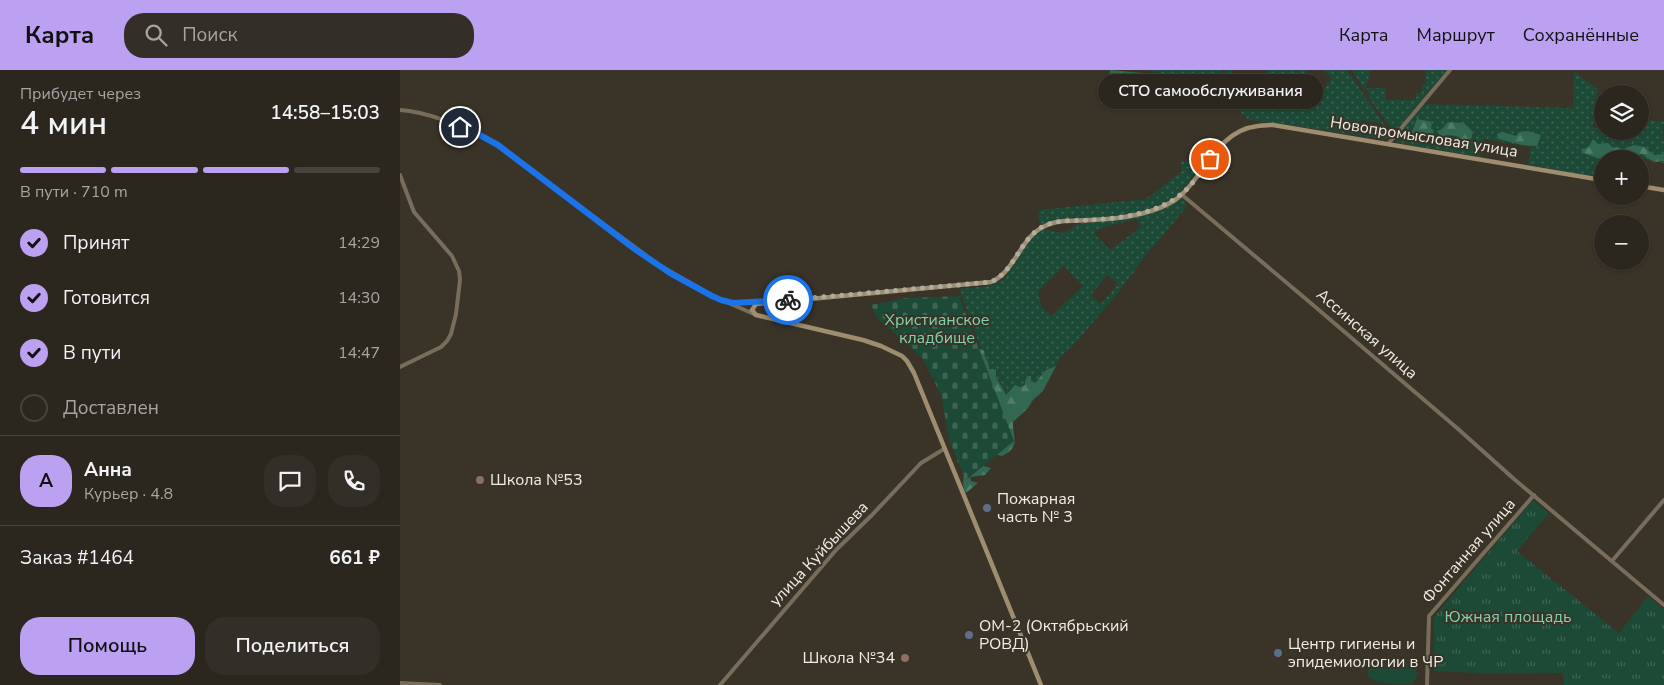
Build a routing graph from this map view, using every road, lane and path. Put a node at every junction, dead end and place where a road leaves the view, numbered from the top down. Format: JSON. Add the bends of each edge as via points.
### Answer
{"nodes":[{"id":1,"x":1450,"y":70,"type":"edge"},
{"id":2,"x":400,"y":110,"type":"edge"},
{"id":3,"x":1388,"y":144,"type":"junction"},
{"id":4,"x":400,"y":175,"type":"edge"},
{"id":5,"x":1594,"y":179,"type":"edge"},
{"id":6,"x":1649,"y":188,"type":"edge"},
{"id":7,"x":1664,"y":190,"type":"edge"},
{"id":8,"x":1181,"y":194,"type":"junction"},
{"id":9,"x":721,"y":300,"type":"junction"},
{"id":10,"x":760,"y":302,"type":"junction"},
{"id":11,"x":756,"y":315,"type":"junction"},
{"id":12,"x":400,"y":367,"type":"edge"},
{"id":13,"x":944,"y":449,"type":"junction"},
{"id":14,"x":1534,"y":496,"type":"junction"},
{"id":15,"x":1664,"y":500,"type":"edge"},
{"id":16,"x":1612,"y":561,"type":"junction"},
{"id":17,"x":1664,"y":606,"type":"edge"},
{"id":18,"x":400,"y":683,"type":"edge"},
{"id":19,"x":440,"y":685,"type":"edge"},
{"id":20,"x":720,"y":685,"type":"edge"},
{"id":21,"x":1041,"y":685,"type":"edge"},
{"id":22,"x":1427,"y":685,"type":"edge"}],
"edges":[{"from":1,"to":3,"type":"street"},
{"from":2,"to":9,"type":"street","via":[[427,115],[487,138],[636,250],[670,273]]},
{"from":3,"to":5,"type":"main road","name":"Новопромысловая улица"},
{"from":3,"to":8,"type":"main road","name":"Новопромысловая улица","via":[[1273,125],[1251,126],[1227,140]]},
{"from":4,"to":12,"type":"street","via":[[414,212],[447,249],[459,271],[460,280],[458,304],[447,341],[441,348]]},
{"from":6,"to":7,"type":"main road"},
{"from":8,"to":10,"type":"main road","name":"Новопромысловая улица","via":[[1164,205],[1142,212],[1046,225],[1033,234],[1002,276],[991,282]]},
{"from":8,"to":14,"type":"street","name":"Ассинская улица"},
{"from":9,"to":10,"type":"street"},
{"from":9,"to":11,"type":"street"},
{"from":10,"to":11,"type":"main road","via":[[752,310]]},
{"from":11,"to":13,"type":"main road","via":[[863,340],[902,356],[914,373]]},
{"from":13,"to":20,"type":"street","name":"улица Куйбышева","via":[[921,463],[836,550]]},
{"from":13,"to":21,"type":"main road"},
{"from":14,"to":16,"type":"street","name":"Ассинская улица"},
{"from":14,"to":22,"type":"street","name":"Фонтанная улица","via":[[1431,612],[1428,620]]},
{"from":15,"to":16,"type":"street"},
{"from":16,"to":17,"type":"street","name":"Ассинская улица"},
{"from":18,"to":19,"type":"street"}]}
